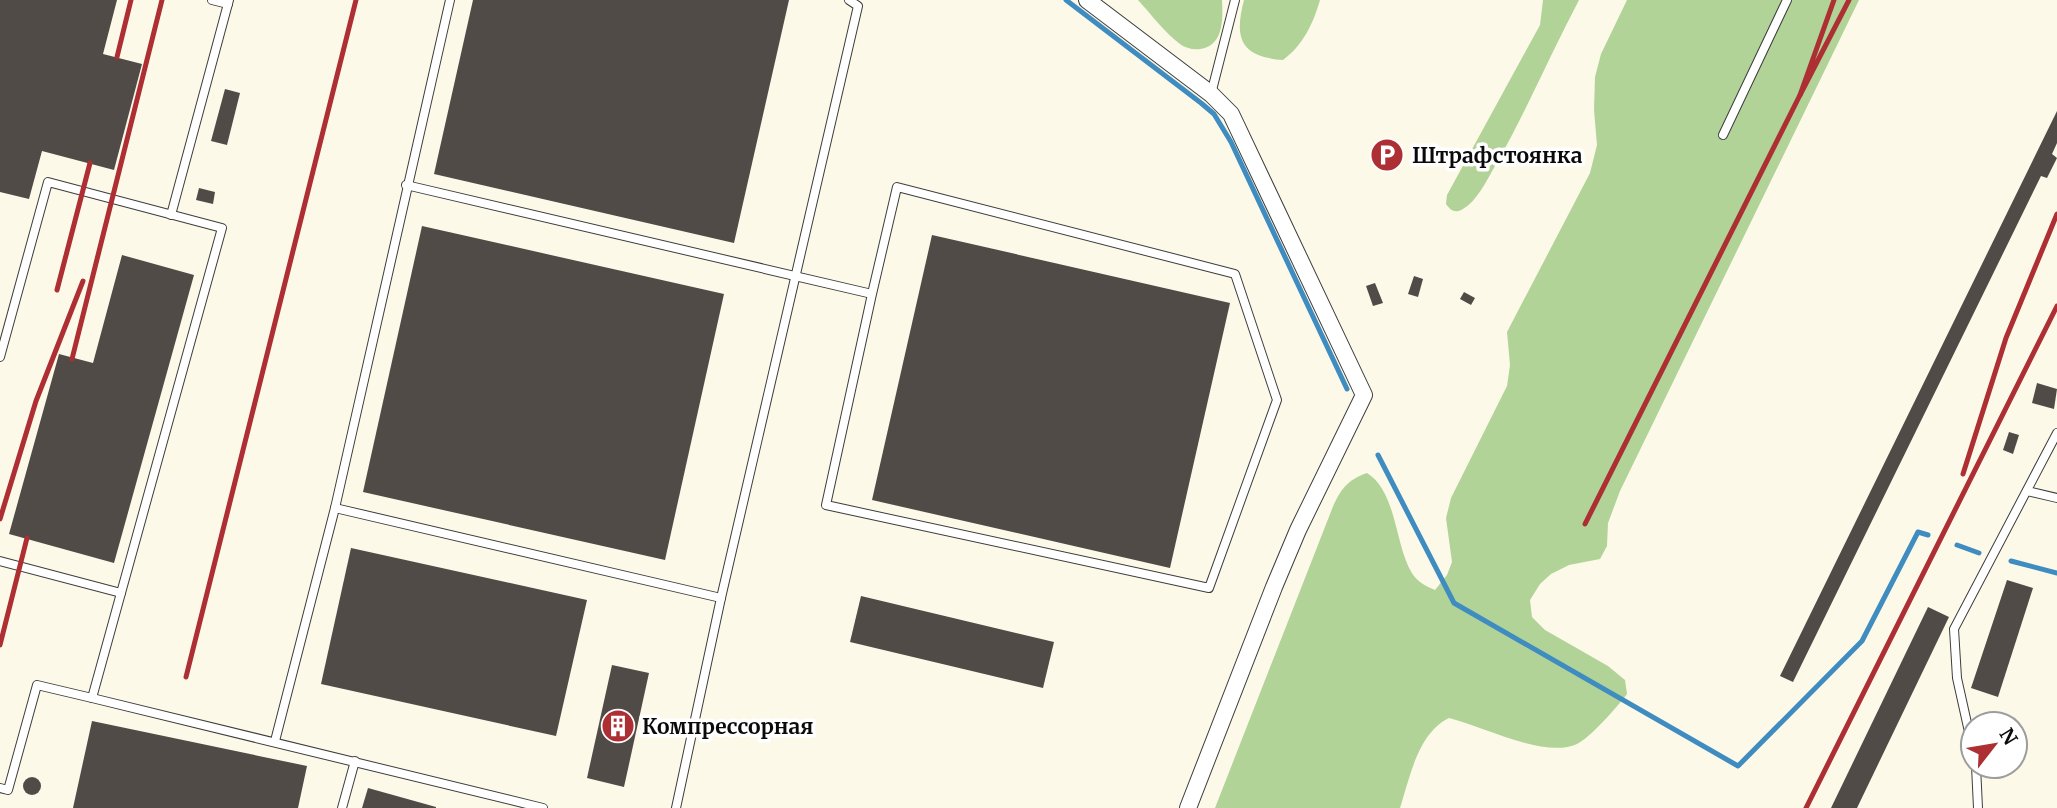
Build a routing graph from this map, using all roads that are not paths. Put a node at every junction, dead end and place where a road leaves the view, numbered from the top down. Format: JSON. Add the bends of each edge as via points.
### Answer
{"nodes":[{"id":1,"x":212,"y":0,"type":"edge"},
{"id":2,"x":450,"y":0,"type":"edge"},
{"id":3,"x":849,"y":0,"type":"edge"},
{"id":4,"x":1087,"y":0,"type":"edge"},
{"id":5,"x":1236,"y":0,"type":"edge"},
{"id":6,"x":1787,"y":0,"type":"edge"},
{"id":7,"x":228,"y":2,"type":"edge"},
{"id":8,"x":1211,"y":94,"type":"junction"},
{"id":9,"x":1723,"y":135,"type":"dead end"},
{"id":10,"x":406,"y":185,"type":"junction"},
{"id":11,"x":172,"y":215,"type":"junction"},
{"id":12,"x":796,"y":276,"type":"junction"},
{"id":13,"x":872,"y":294,"type":"junction"},
{"id":14,"x":0,"y":357,"type":"edge"},
{"id":15,"x":2057,"y":433,"type":"edge"},
{"id":16,"x":2026,"y":491,"type":"junction"},
{"id":17,"x":2057,"y":498,"type":"edge"},
{"id":18,"x":335,"y":508,"type":"junction"},
{"id":19,"x":0,"y":561,"type":"edge"},
{"id":20,"x":121,"y":593,"type":"junction"},
{"id":21,"x":721,"y":598,"type":"junction"},
{"id":22,"x":92,"y":698,"type":"junction"},
{"id":23,"x":1964,"y":710,"type":"edge"},
{"id":24,"x":275,"y":741,"type":"junction"},
{"id":25,"x":355,"y":761,"type":"junction"},
{"id":26,"x":1977,"y":780,"type":"edge"},
{"id":27,"x":0,"y":788,"type":"edge"},
{"id":28,"x":342,"y":808,"type":"edge"},
{"id":29,"x":543,"y":808,"type":"edge"},
{"id":30,"x":676,"y":808,"type":"edge"},
{"id":31,"x":1188,"y":808,"type":"edge"},
{"id":32,"x":1978,"y":808,"type":"edge"}],
"edges":[{"from":1,"to":7,"type":"lane"},
{"from":2,"to":10,"type":"lane"},
{"from":3,"to":12,"type":"lane","via":[[858,6]]},
{"from":4,"to":8,"type":"street"},
{"from":5,"to":8,"type":"lane"},
{"from":6,"to":9,"type":"lane"},
{"from":7,"to":11,"type":"lane"},
{"from":8,"to":31,"type":"street","via":[[1239,125],[1364,395],[1298,530]]},
{"from":10,"to":12,"type":"lane"},
{"from":10,"to":18,"type":"lane"},
{"from":11,"to":14,"type":"lane","via":[[48,182]]},
{"from":11,"to":20,"type":"lane","via":[[222,228]]},
{"from":12,"to":13,"type":"lane"},
{"from":12,"to":21,"type":"lane"},
{"from":13,"to":13,"type":"lane","via":[[826,505],[1209,588],[1278,400],[1235,274],[897,187]]},
{"from":15,"to":16,"type":"lane"},
{"from":16,"to":17,"type":"lane"},
{"from":16,"to":23,"type":"lane","via":[[1954,629]]},
{"from":18,"to":21,"type":"lane"},
{"from":18,"to":24,"type":"lane"},
{"from":19,"to":20,"type":"lane"},
{"from":20,"to":22,"type":"lane"},
{"from":21,"to":30,"type":"lane"},
{"from":22,"to":24,"type":"lane"},
{"from":22,"to":27,"type":"lane","via":[[37,685],[8,790]]},
{"from":24,"to":25,"type":"lane"},
{"from":25,"to":28,"type":"lane"},
{"from":25,"to":29,"type":"lane"},
{"from":26,"to":32,"type":"lane"}]}
